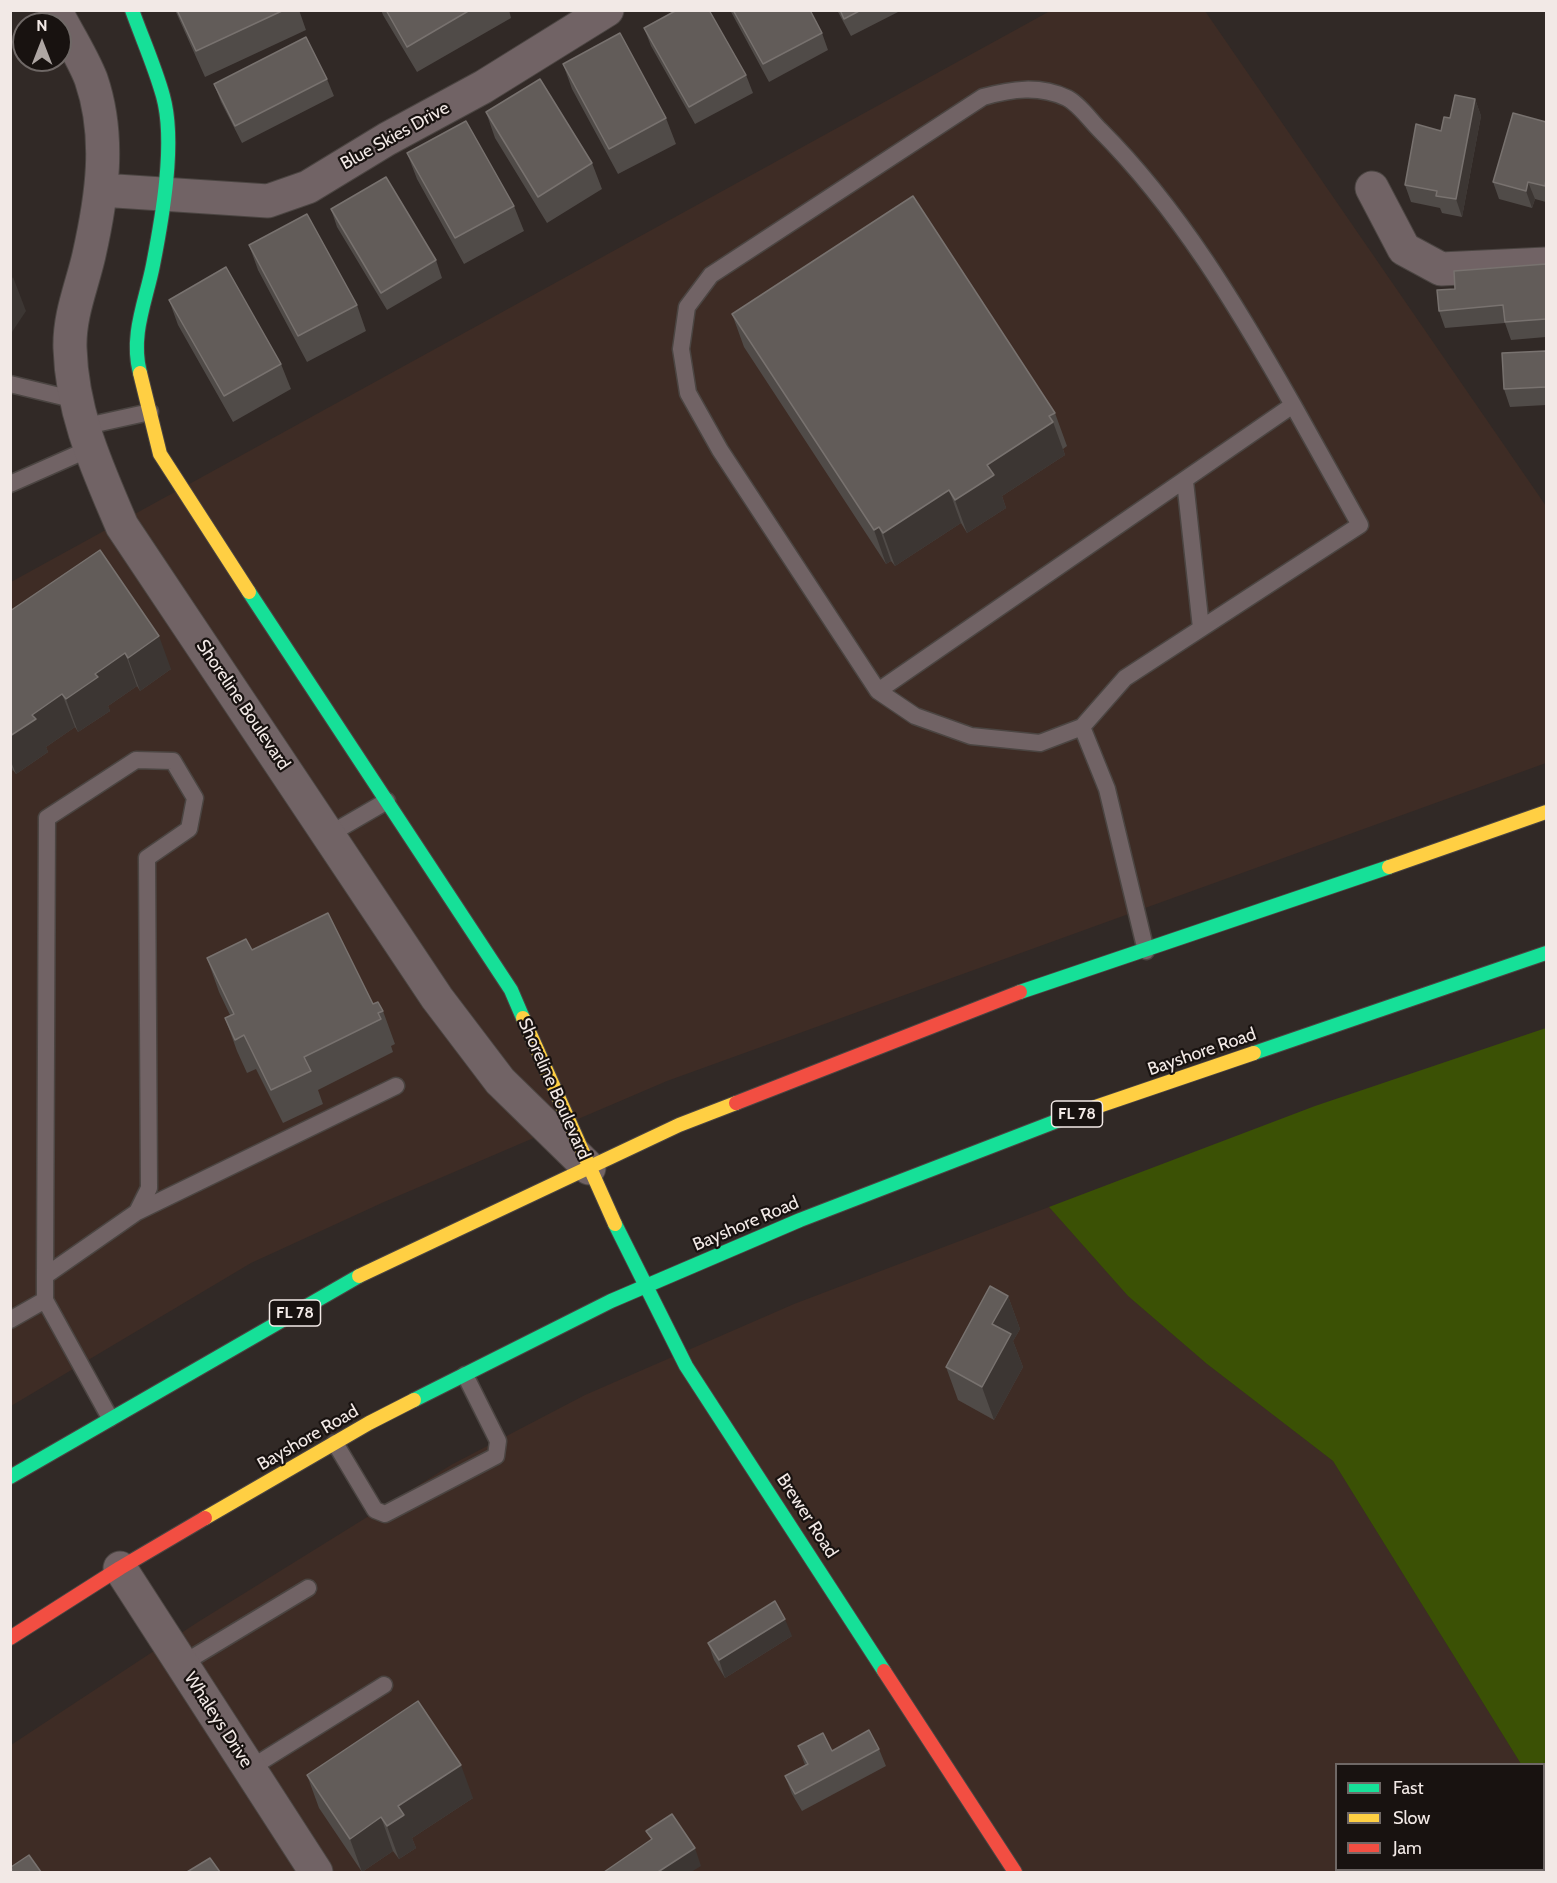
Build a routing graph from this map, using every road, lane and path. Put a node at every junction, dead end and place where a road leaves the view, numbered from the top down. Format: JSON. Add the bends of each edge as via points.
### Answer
{"nodes":[{"id":1,"x":55,"y":10,"type":"edge"},
{"id":2,"x":132,"y":10,"type":"edge"},
{"id":3,"x":589,"y":15,"type":"edge"},
{"id":4,"x":1372,"y":188,"type":"dead end"},
{"id":5,"x":101,"y":190,"type":"junction"},
{"id":6,"x":164,"y":195,"type":"junction"},
{"id":7,"x":1546,"y":264,"type":"edge"},
{"id":8,"x":10,"y":384,"type":"edge"},
{"id":9,"x":1293,"y":405,"type":"junction"},
{"id":10,"x":150,"y":412,"type":"junction"},
{"id":11,"x":82,"y":425,"type":"junction"},
{"id":12,"x":1185,"y":480,"type":"junction"},
{"id":13,"x":10,"y":484,"type":"edge"},
{"id":14,"x":1201,"y":628,"type":"junction"},
{"id":15,"x":878,"y":691,"type":"junction"},
{"id":16,"x":1082,"y":727,"type":"junction"},
{"id":17,"x":387,"y":801,"type":"junction"},
{"id":18,"x":1546,"y":812,"type":"edge"},
{"id":19,"x":330,"y":834,"type":"junction"},
{"id":20,"x":1146,"y":951,"type":"junction"},
{"id":21,"x":1546,"y":953,"type":"edge"},
{"id":22,"x":396,"y":1086,"type":"dead end"},
{"id":23,"x":589,"y":1168,"type":"junction"},
{"id":24,"x":138,"y":1212,"type":"junction"},
{"id":25,"x":45,"y":1276,"type":"junction"},
{"id":26,"x":646,"y":1286,"type":"junction"},
{"id":27,"x":45,"y":1300,"type":"junction"},
{"id":28,"x":10,"y":1320,"type":"edge"},
{"id":29,"x":465,"y":1375,"type":"junction"},
{"id":30,"x":110,"y":1418,"type":"junction"},
{"id":31,"x":335,"y":1443,"type":"junction"},
{"id":32,"x":10,"y":1477,"type":"edge"},
{"id":33,"x":120,"y":1568,"type":"junction"},
{"id":34,"x":308,"y":1588,"type":"dead end"},
{"id":35,"x":10,"y":1638,"type":"edge"},
{"id":36,"x":182,"y":1664,"type":"junction"},
{"id":37,"x":384,"y":1685,"type":"dead end"},
{"id":38,"x":249,"y":1769,"type":"junction"},
{"id":39,"x":316,"y":1872,"type":"edge"},
{"id":40,"x":1016,"y":1872,"type":"edge"}],
"edges":[{"from":1,"to":5,"type":"street","name":"Shoreline Boulevard","via":[[91,79],[102,128]]},
{"from":2,"to":6,"type":"main road","name":"Shoreline Boulevard","via":[[164,98],[168,148]]},
{"from":3,"to":6,"type":"street","name":"Blue Skies Drive","via":[[483,87],[308,187],[268,201]]},
{"from":4,"to":7,"type":"street","via":[[1404,249],[1441,269]]},
{"from":5,"to":6,"type":"street","name":"Blue Skies Drive"},
{"from":5,"to":11,"type":"street","name":"Shoreline Boulevard","via":[[74,304],[70,347]]},
{"from":6,"to":10,"type":"main road","name":"Shoreline Boulevard","via":[[153,266],[139,316],[138,362]]},
{"from":8,"to":11,"type":"lane"},
{"from":9,"to":12,"type":"lane"},
{"from":9,"to":14,"type":"lane","via":[[1360,525]]},
{"from":9,"to":15,"type":"lane","via":[[1257,341],[1161,196],[1069,99],[1040,89],[1012,89],[983,97],[711,275],[687,307],[681,349],[688,393],[720,450]]},
{"from":10,"to":11,"type":"lane"},
{"from":10,"to":17,"type":"main road","name":"Shoreline Boulevard","via":[[160,454]]},
{"from":11,"to":13,"type":"lane"},
{"from":11,"to":19,"type":"street","name":"Shoreline Boulevard","via":[[122,526]]},
{"from":12,"to":14,"type":"lane"},
{"from":12,"to":15,"type":"lane"},
{"from":14,"to":16,"type":"lane","via":[[1125,678]]},
{"from":15,"to":16,"type":"lane","via":[[915,716],[971,736],[1040,743]]},
{"from":16,"to":20,"type":"lane","via":[[1107,789]]},
{"from":17,"to":19,"type":"lane"},
{"from":17,"to":23,"type":"main road","name":"Shoreline Boulevard","via":[[511,990]]},
{"from":18,"to":20,"type":"main road","number":"FL 78"},
{"from":19,"to":23,"type":"street","name":"Shoreline Boulevard","via":[[437,998],[500,1081]]},
{"from":20,"to":23,"type":"main road","number":"FL 78","via":[[1083,969],[928,1026],[679,1125]]},
{"from":21,"to":26,"type":"main road","name":"Bayshore Road","number":"FL 78","via":[[1081,1112],[801,1220]]},
{"from":22,"to":24,"type":"lane"},
{"from":23,"to":26,"type":"main road","name":"Brewer Road"},
{"from":23,"to":30,"type":"main road","number":"FL 78","via":[[369,1271]]},
{"from":24,"to":25,"type":"lane"},
{"from":24,"to":25,"type":"lane","via":[[149,1188],[147,858],[189,829],[195,798],[173,762],[136,760],[47,818]]},
{"from":25,"to":27,"type":"lane"},
{"from":26,"to":29,"type":"main road","name":"Bayshore Road","number":"FL 78"},
{"from":26,"to":40,"type":"main road","name":"Brewer Road","via":[[686,1366]]},
{"from":27,"to":28,"type":"lane"},
{"from":27,"to":30,"type":"lane"},
{"from":29,"to":31,"type":"main road","name":"Bayshore Road","number":"FL 78"},
{"from":29,"to":31,"type":"lane","via":[[498,1441],[496,1456],[385,1514],[375,1510]]},
{"from":30,"to":32,"type":"main road","number":"FL 78"},
{"from":31,"to":33,"type":"main road","name":"Bayshore Road","number":"FL 78"},
{"from":33,"to":35,"type":"main road","name":"Bayshore Road","number":"FL 78"},
{"from":33,"to":36,"type":"street","name":"Whaleys Drive"},
{"from":34,"to":36,"type":"lane"},
{"from":36,"to":38,"type":"street","name":"Whaleys Drive"},
{"from":37,"to":38,"type":"lane"},
{"from":38,"to":39,"type":"street","name":"Whaleys Drive"}]}
